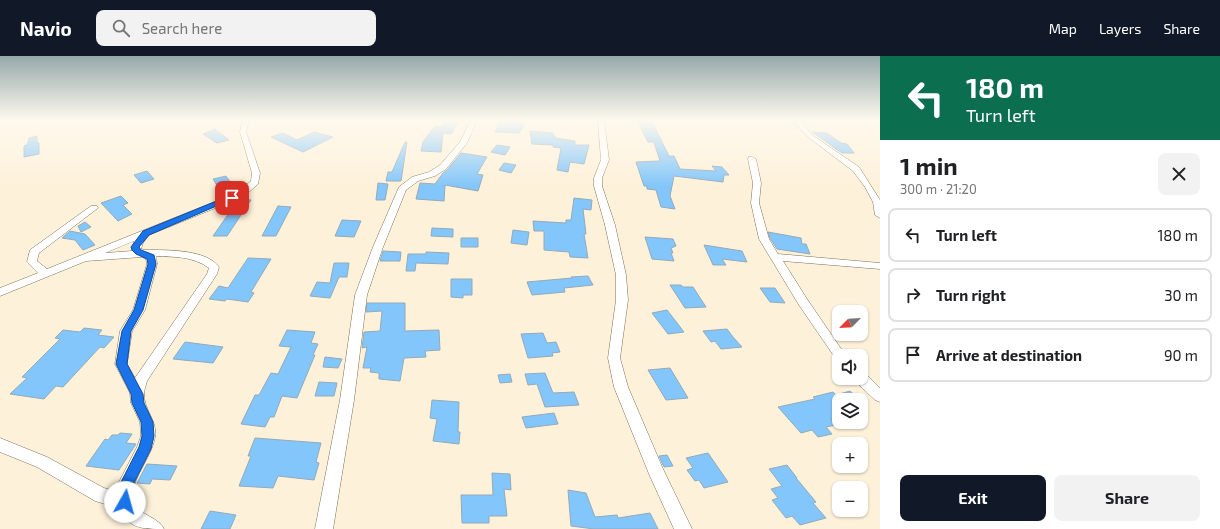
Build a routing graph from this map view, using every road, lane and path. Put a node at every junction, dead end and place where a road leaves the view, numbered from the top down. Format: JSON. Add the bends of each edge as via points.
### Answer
{"nodes":[{"id":1,"x":246,"y":142,"type":"edge"},
{"id":2,"x":463,"y":142,"type":"edge"},
{"id":3,"x":604,"y":142,"type":"edge"},
{"id":4,"x":818,"y":142,"type":"edge"},
{"id":5,"x":752,"y":159,"type":"dead end"},
{"id":6,"x":94,"y":208,"type":"dead end"},
{"id":7,"x":880,"y":215,"type":"edge"},
{"id":8,"x":146,"y":233,"type":"junction"},
{"id":9,"x":145,"y":254,"type":"junction"},
{"id":10,"x":775,"y":257,"type":"junction"},
{"id":11,"x":84,"y":258,"type":"junction"},
{"id":12,"x":880,"y":266,"type":"edge"},
{"id":13,"x":46,"y":274,"type":"junction"},
{"id":14,"x":0,"y":292,"type":"edge"},
{"id":15,"x":835,"y":349,"type":"edge"},
{"id":16,"x":868,"y":385,"type":"edge"},
{"id":17,"x":137,"y":394,"type":"junction"},
{"id":18,"x":880,"y":396,"type":"edge"},
{"id":19,"x":0,"y":445,"type":"edge"},
{"id":20,"x":125,"y":502,"type":"junction"},
{"id":21,"x":155,"y":529,"type":"edge"},
{"id":22,"x":324,"y":529,"type":"edge"},
{"id":23,"x":683,"y":529,"type":"edge"}],
"edges":[{"from":1,"to":8,"type":"street","via":[[256,173],[255,182],[232,198]]},
{"from":2,"to":22,"type":"street","via":[[443,167],[432,174],[415,179],[402,189],[378,247],[361,295],[346,405]]},
{"from":3,"to":23,"type":"street","via":[[604,160],[598,186],[621,275],[622,300],[614,358],[621,387]]},
{"from":4,"to":7,"type":"street","via":[[856,169],[874,197]]},
{"from":5,"to":10,"type":"street","via":[[758,183],[755,203],[759,221],[764,239]]},
{"from":6,"to":13,"type":"street","via":[[34,252],[32,262]]},
{"from":8,"to":9,"type":"street","via":[[135,247],[138,252]]},
{"from":8,"to":11,"type":"street"},
{"from":9,"to":11,"type":"street"},
{"from":9,"to":17,"type":"street","via":[[151,257],[152,264],[138,310],[126,331],[122,364]]},
{"from":9,"to":17,"type":"street","via":[[179,253],[202,258],[210,262],[214,268],[141,380]]},
{"from":10,"to":12,"type":"street"},
{"from":10,"to":15,"type":"street"},
{"from":11,"to":13,"type":"street"},
{"from":13,"to":14,"type":"street"},
{"from":16,"to":18,"type":"street"},
{"from":17,"to":20,"type":"street","via":[[138,403],[147,422],[148,436],[126,484]]},
{"from":19,"to":20,"type":"street","via":[[42,462],[101,495]]},
{"from":20,"to":21,"type":"street","via":[[130,514]]}]}
